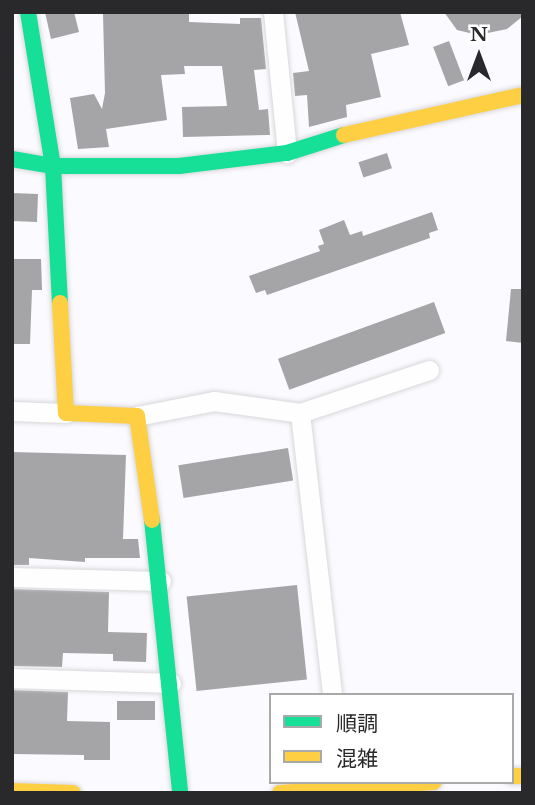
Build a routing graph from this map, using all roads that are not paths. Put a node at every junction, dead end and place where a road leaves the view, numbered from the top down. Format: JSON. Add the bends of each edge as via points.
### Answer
{"nodes":[{"id":1,"x":28,"y":12,"type":"edge"},
{"id":2,"x":273,"y":12,"type":"edge"},
{"id":3,"x":523,"y":95,"type":"edge"},
{"id":4,"x":287,"y":153,"type":"junction"},
{"id":5,"x":12,"y":159,"type":"edge"},
{"id":6,"x":54,"y":166,"type":"junction"},
{"id":7,"x":429,"y":370,"type":"dead end"},
{"id":8,"x":12,"y":411,"type":"edge"},
{"id":9,"x":66,"y":413,"type":"junction"},
{"id":10,"x":300,"y":413,"type":"junction"},
{"id":11,"x":137,"y":416,"type":"junction"},
{"id":12,"x":12,"y":577,"type":"edge"},
{"id":13,"x":161,"y":581,"type":"junction"},
{"id":14,"x":12,"y":678,"type":"edge"},
{"id":15,"x":171,"y":683,"type":"junction"},
{"id":16,"x":332,"y":693,"type":"edge"},
{"id":17,"x":373,"y":784,"type":"edge"},
{"id":18,"x":342,"y":785,"type":"edge"},
{"id":19,"x":12,"y":791,"type":"edge"},
{"id":20,"x":74,"y":793,"type":"edge"},
{"id":21,"x":180,"y":793,"type":"edge"},
{"id":22,"x":280,"y":793,"type":"edge"}],
"edges":[{"from":1,"to":6,"type":"street"},
{"from":2,"to":4,"type":"street"},
{"from":3,"to":4,"type":"street","via":[[325,139]]},
{"from":4,"to":6,"type":"street","via":[[179,166]]},
{"from":5,"to":6,"type":"street"},
{"from":6,"to":9,"type":"street"},
{"from":7,"to":10,"type":"street"},
{"from":8,"to":9,"type":"street"},
{"from":9,"to":11,"type":"street"},
{"from":10,"to":11,"type":"street","via":[[214,401]]},
{"from":10,"to":16,"type":"street"},
{"from":11,"to":13,"type":"street"},
{"from":12,"to":13,"type":"street"},
{"from":13,"to":15,"type":"street"},
{"from":14,"to":15,"type":"street"},
{"from":15,"to":21,"type":"street"},
{"from":17,"to":18,"type":"street"},
{"from":18,"to":22,"type":"street"},
{"from":19,"to":20,"type":"street"}]}
